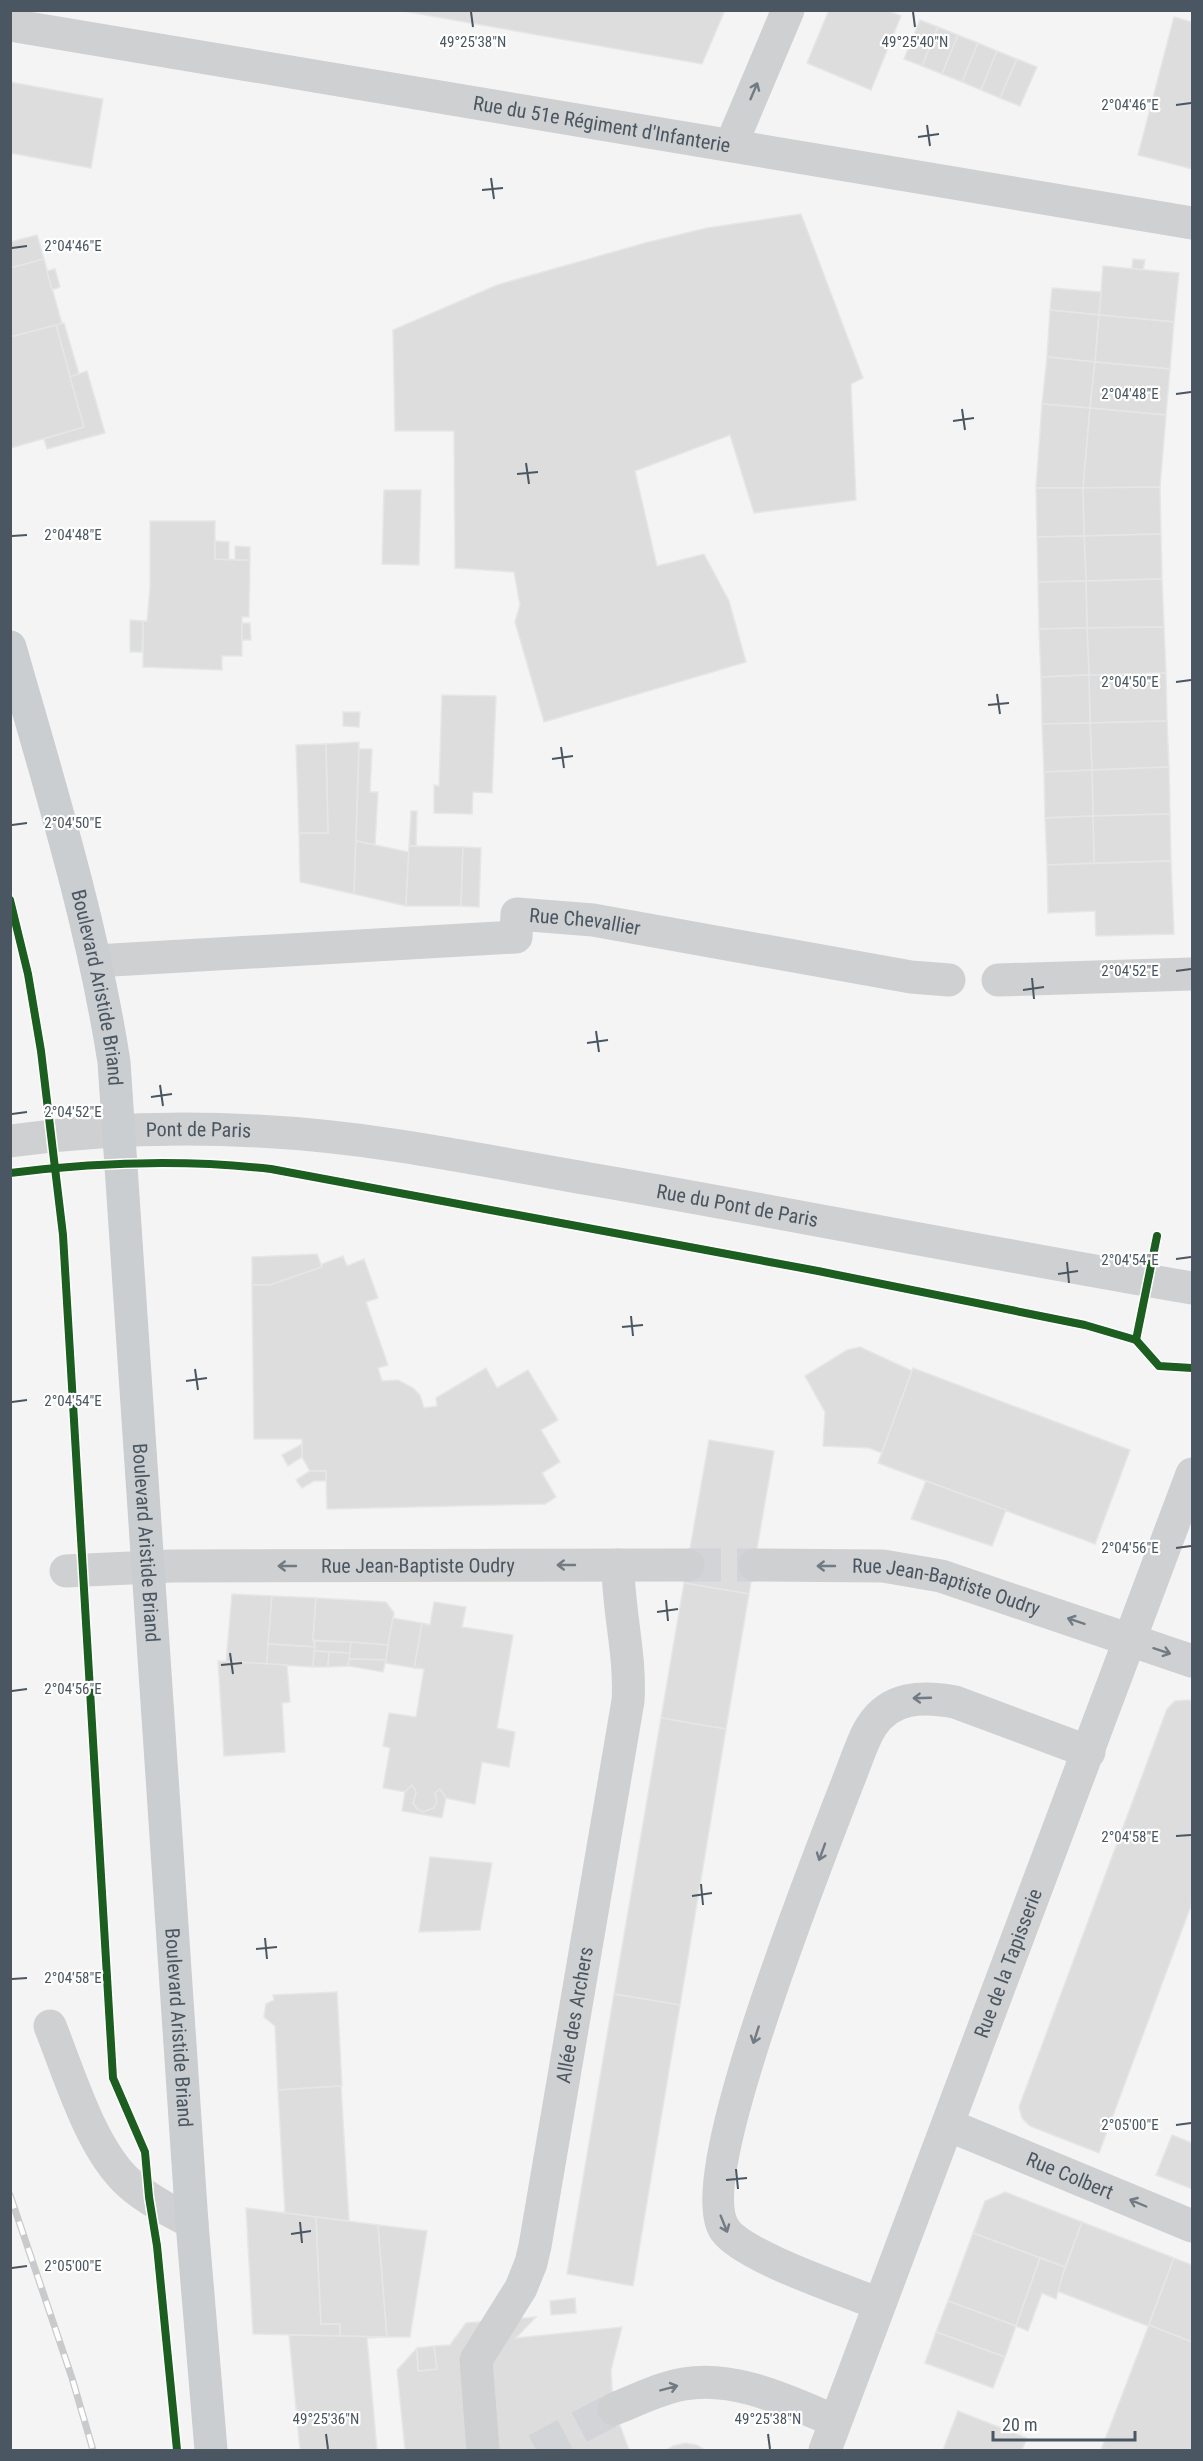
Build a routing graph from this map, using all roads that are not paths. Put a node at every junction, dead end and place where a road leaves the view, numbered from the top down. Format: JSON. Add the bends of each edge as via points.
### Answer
{"nodes":[{"id":1,"x":788,"y":10,"type":"edge"},
{"id":2,"x":10,"y":25,"type":"edge"},
{"id":3,"x":731,"y":145,"type":"junction"},
{"id":4,"x":1192,"y":222,"type":"edge"},
{"id":5,"x":10,"y":647,"type":"edge"},
{"id":6,"x":95,"y":961,"type":"junction"},
{"id":7,"x":1192,"y":974,"type":"edge"},
{"id":8,"x":949,"y":980,"type":"dead end"},
{"id":9,"x":998,"y":980,"type":"dead end"},
{"id":10,"x":280,"y":1133,"type":"joint"},
{"id":11,"x":10,"y":1141,"type":"edge"},
{"id":12,"x":1192,"y":1288,"type":"edge"},
{"id":13,"x":1192,"y":1474,"type":"edge"},
{"id":14,"x":618,"y":1565,"type":"junction"},
{"id":15,"x":688,"y":1565,"type":"tunnel mouth"},
{"id":16,"x":754,"y":1565,"type":"tunnel mouth"},
{"id":17,"x":149,"y":1566,"type":"junction"},
{"id":18,"x":66,"y":1571,"type":"dead end"},
{"id":19,"x":1131,"y":1641,"type":"junction"},
{"id":20,"x":1192,"y":1661,"type":"edge"},
{"id":21,"x":1089,"y":1752,"type":"junction"},
{"id":22,"x":50,"y":2026,"type":"dead end"},
{"id":23,"x":948,"y":2125,"type":"junction"},
{"id":24,"x":192,"y":2223,"type":"junction"},
{"id":25,"x":1192,"y":2226,"type":"edge"},
{"id":26,"x":879,"y":2304,"type":"junction"},
{"id":27,"x":614,"y":2409,"type":"tunnel mouth"},
{"id":28,"x":830,"y":2436,"type":"edge"},
{"id":29,"x":211,"y":2451,"type":"edge"},
{"id":30,"x":483,"y":2451,"type":"edge"}],
"edges":[{"from":3,"to":1,"type":"street","one_way":true},
{"from":2,"to":3,"type":"street","name":"Rue du 51e Régiment d'Infanterie"},
{"from":3,"to":4,"type":"street","name":"Rue du 51e Régiment d'Infanterie"},
{"from":5,"to":6,"type":"main road","name":"Boulevard Aristide Briand"},
{"from":6,"to":8,"type":"street","name":"Rue Chevallier","via":[[516,937],[517,914],[592,920],[900,975]]},
{"from":6,"to":17,"type":"main road","name":"Boulevard Aristide Briand","via":[[114,1062],[119,1118]]},
{"from":7,"to":9,"type":"street"},
{"from":10,"to":11,"type":"street","name":"Pont de Paris","via":[[135,1130]]},
{"from":10,"to":12,"type":"street","name":"Rue du Pont de Paris","via":[[399,1146]]},
{"from":13,"to":19,"type":"street","name":"Rue de la Tapisserie"},
{"from":14,"to":15,"type":"street","name":"Rue Jean-Baptiste Oudry"},
{"from":14,"to":17,"type":"street","name":"Rue Jean-Baptiste Oudry","one_way":true},
{"from":14,"to":30,"type":"street","name":"Allée des Archers","via":[[628,1701],[536,2246],[521,2288],[476,2360]]},
{"from":19,"to":16,"type":"street","name":"Rue Jean-Baptiste Oudry","one_way":true,"via":[[966,1583],[911,1569]]},
{"from":17,"to":18,"type":"street","name":"Rue Jean-Baptiste Oudry"},
{"from":17,"to":24,"type":"main road","name":"Boulevard Aristide Briand"},
{"from":19,"to":20,"type":"street","name":"Rue Jean-Baptiste Oudry","one_way":true},
{"from":19,"to":21,"type":"street","name":"Rue de la Tapisserie"},
{"from":21,"to":23,"type":"street","name":"Rue de la Tapisserie"},
{"from":21,"to":26,"type":"street","one_way":true,"via":[[955,1702],[913,1698],[883,1713],[871,1727],[857,1758],[742,2079],[723,2156],[718,2205],[723,2227],[734,2241],[777,2263]]},
{"from":22,"to":24,"type":"street","via":[[86,2116],[115,2169],[149,2198]]},
{"from":25,"to":23,"type":"street","name":"Rue Colbert","one_way":true},
{"from":23,"to":26,"type":"street","name":"Rue de la Tapisserie"},
{"from":24,"to":29,"type":"main road","name":"Boulevard Aristide Briand"},
{"from":26,"to":28,"type":"street","name":"Rue de la Tapisserie"},
{"from":27,"to":28,"type":"street","one_way":true,"via":[[662,2390],[711,2382],[741,2386],[791,2403]]}]}
